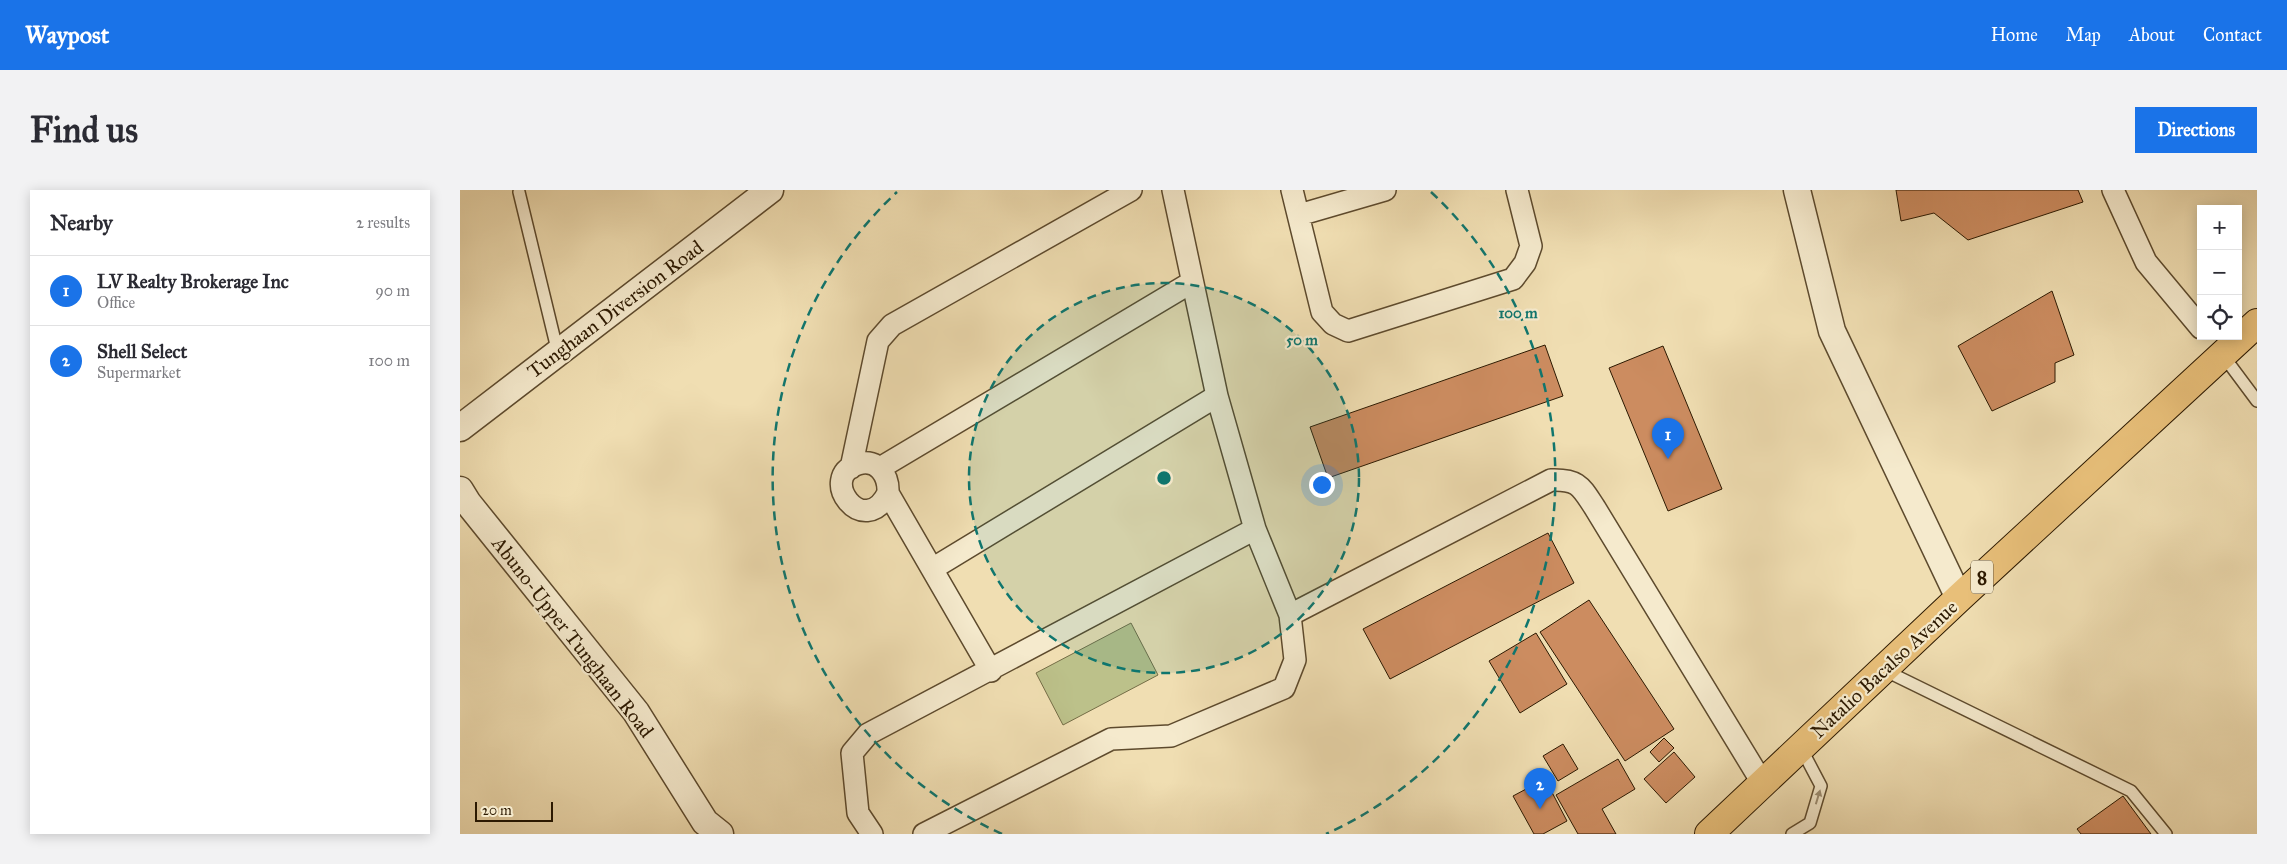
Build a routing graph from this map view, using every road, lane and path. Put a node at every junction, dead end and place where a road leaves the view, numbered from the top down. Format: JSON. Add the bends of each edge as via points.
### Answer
{"nodes":[{"id":1,"x":770,"y":190,"type":"edge"},
{"id":2,"x":1131,"y":190,"type":"edge"},
{"id":3,"x":1173,"y":190,"type":"edge"},
{"id":4,"x":1292,"y":190,"type":"edge"},
{"id":5,"x":1385,"y":190,"type":"edge"},
{"id":6,"x":1517,"y":190,"type":"edge"},
{"id":7,"x":1797,"y":190,"type":"edge"},
{"id":8,"x":2113,"y":190,"type":"edge"},
{"id":9,"x":519,"y":192,"type":"dead end"},
{"id":10,"x":1299,"y":215,"type":"junction"},
{"id":11,"x":1192,"y":282,"type":"junction"},
{"id":12,"x":2197,"y":323,"type":"edge"},
{"id":13,"x":2257,"y":323,"type":"edge"},
{"id":14,"x":2215,"y":345,"type":"edge"},
{"id":15,"x":558,"y":352,"type":"junction"},
{"id":16,"x":1217,"y":396,"type":"junction"},
{"id":17,"x":2257,"y":401,"type":"edge"},
{"id":18,"x":460,"y":428,"type":"edge"},
{"id":19,"x":851,"y":468,"type":"junction"},
{"id":20,"x":880,"y":468,"type":"junction"},
{"id":21,"x":460,"y":490,"type":"edge"},
{"id":22,"x":888,"y":493,"type":"junction"},
{"id":23,"x":1255,"y":529,"type":"junction"},
{"id":24,"x":932,"y":569,"type":"junction"},
{"id":25,"x":1959,"y":598,"type":"junction"},
{"id":26,"x":1290,"y":615,"type":"junction"},
{"id":27,"x":1884,"y":670,"type":"junction"},
{"id":28,"x":991,"y":671,"type":"junction"},
{"id":29,"x":1801,"y":748,"type":"junction"},
{"id":30,"x":1763,"y":784,"type":"junction"},
{"id":31,"x":720,"y":834,"type":"edge"},
{"id":32,"x":872,"y":834,"type":"edge"},
{"id":33,"x":924,"y":834,"type":"edge"},
{"id":34,"x":1709,"y":834,"type":"edge"},
{"id":35,"x":1792,"y":834,"type":"edge"},
{"id":36,"x":2166,"y":834,"type":"edge"}],
"edges":[{"from":1,"to":15,"type":"street","name":"Tunghaan Diversion Road"},
{"from":2,"to":19,"type":"street","via":[[892,325],[878,341]]},
{"from":3,"to":11,"type":"street"},
{"from":4,"to":10,"type":"street"},
{"from":5,"to":10,"type":"street"},
{"from":6,"to":10,"type":"street","via":[[1531,246],[1525,263],[1512,279],[1348,331],[1333,324],[1322,312]]},
{"from":7,"to":25,"type":"street","via":[[1832,331]]},
{"from":8,"to":12,"type":"street","via":[[2146,262]]},
{"from":9,"to":15,"type":"lane"},
{"from":11,"to":16,"type":"street"},
{"from":11,"to":20,"type":"street"},
{"from":13,"to":14,"type":"highway","name":"Natalio Bacalso Avenue","number":"8"},
{"from":14,"to":17,"type":"lane"},
{"from":14,"to":25,"type":"highway","name":"Natalio Bacalso Avenue","number":"8"},
{"from":15,"to":18,"type":"street","name":"Tunghaan Diversion Road"},
{"from":16,"to":23,"type":"street"},
{"from":16,"to":24,"type":"street"},
{"from":19,"to":20,"type":"street","via":[[865,463]]},
{"from":19,"to":22,"type":"street","via":[[845,473],[841,488],[846,502],[866,510],[873,509]]},
{"from":20,"to":22,"type":"street","via":[[889,484]]},
{"from":21,"to":31,"type":"street","name":"Abuno-Upper Tunghaan Road","via":[[636,712],[705,822]]},
{"from":22,"to":24,"type":"street"},
{"from":23,"to":26,"type":"street"},
{"from":23,"to":28,"type":"street"},
{"from":24,"to":28,"type":"street"},
{"from":25,"to":27,"type":"highway","name":"Natalio Bacalso Avenue","number":"8"},
{"from":26,"to":30,"type":"street","via":[[1551,480],[1567,479],[1581,487],[1595,508]]},
{"from":26,"to":33,"type":"street","via":[[1295,660],[1284,688],[1171,736],[1111,739]]},
{"from":27,"to":29,"type":"highway","name":"Natalio Bacalso Avenue","number":"8"},
{"from":27,"to":36,"type":"lane","via":[[2131,791]]},
{"from":28,"to":32,"type":"street","via":[[868,734],[852,753],[858,813]]},
{"from":29,"to":30,"type":"highway","name":"Natalio Bacalso Avenue","number":"8"},
{"from":35,"to":29,"type":"lane","one_way":true,"via":[[1810,823],[1821,786]]},
{"from":30,"to":34,"type":"highway","name":"Natalio Bacalso Avenue","number":"8"}]}
